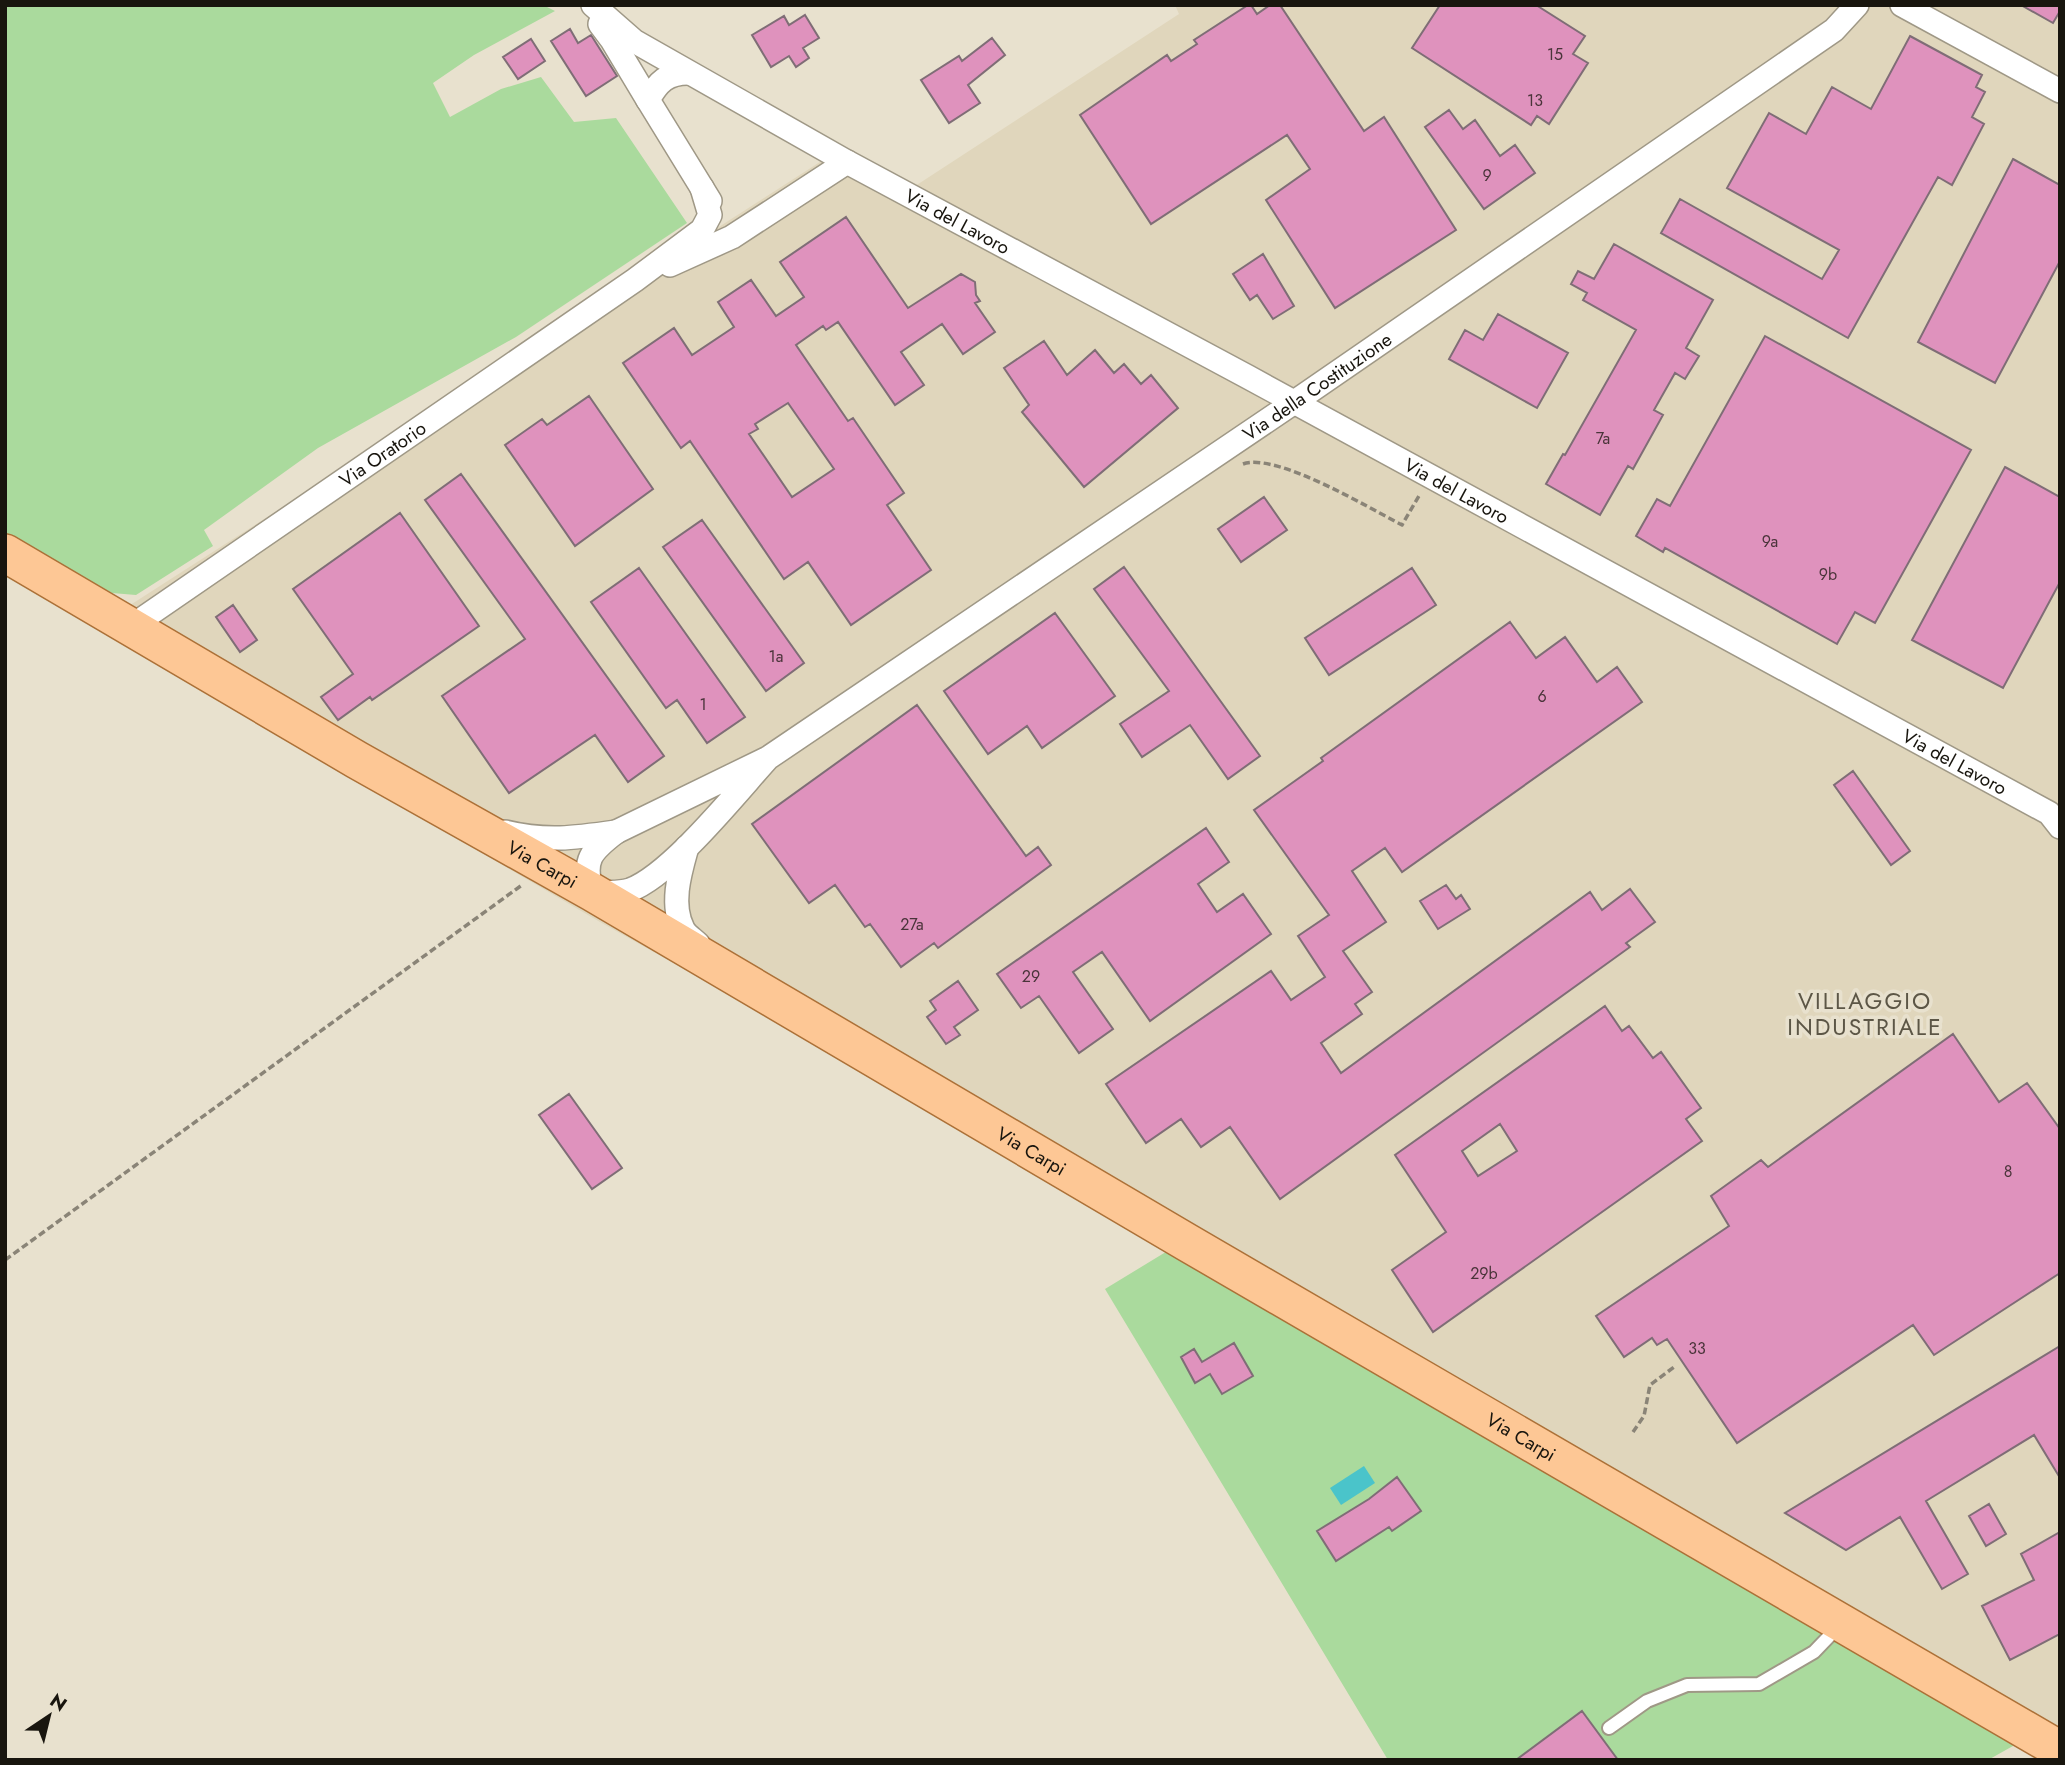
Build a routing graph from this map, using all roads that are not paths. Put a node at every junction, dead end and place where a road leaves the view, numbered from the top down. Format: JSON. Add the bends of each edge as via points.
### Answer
{"nodes":[{"id":1,"x":586,"y":5,"type":"edge"},
{"id":2,"x":593,"y":5,"type":"edge"},
{"id":3,"x":1857,"y":5,"type":"edge"},
{"id":4,"x":1902,"y":5,"type":"edge"},
{"id":5,"x":688,"y":73,"type":"junction"},
{"id":6,"x":2060,"y":91,"type":"edge"},
{"id":7,"x":648,"y":100,"type":"junction"},
{"id":8,"x":846,"y":162,"type":"junction"},
{"id":9,"x":702,"y":188,"type":"junction"},
{"id":10,"x":732,"y":237,"type":"junction"},
{"id":11,"x":635,"y":280,"type":"junction"},
{"id":12,"x":1293,"y":403,"type":"junction"},
{"id":13,"x":5,"y":553,"type":"edge"},
{"id":14,"x":132,"y":626,"type":"junction"},
{"id":15,"x":768,"y":758,"type":"junction"},
{"id":16,"x":479,"y":826,"type":"junction"},
{"id":17,"x":2060,"y":827,"type":"edge"},
{"id":18,"x":616,"y":832,"type":"junction"},
{"id":19,"x":687,"y":847,"type":"junction"},
{"id":20,"x":592,"y":892,"type":"junction"},
{"id":21,"x":735,"y":978,"type":"junction"},
{"id":22,"x":1842,"y":1623,"type":"junction"},
{"id":23,"x":1609,"y":1728,"type":"dead end"},
{"id":24,"x":2060,"y":1750,"type":"edge"}],
"edges":[{"from":1,"to":7,"type":"street","name":"Via Oratorio"},
{"from":2,"to":5,"type":"street","via":[[634,41]]},
{"from":3,"to":12,"type":"street","name":"Via della Costituzione","via":[[1834,30]]},
{"from":4,"to":6,"type":"street"},
{"from":5,"to":7,"type":"street","via":[[664,78]]},
{"from":5,"to":8,"type":"street"},
{"from":7,"to":9,"type":"street","name":"Via Oratorio"},
{"from":8,"to":10,"type":"street","name":"Via Oratorio"},
{"from":8,"to":12,"type":"street","name":"Via del Lavoro"},
{"from":9,"to":10,"type":"street","name":"Via Oratorio"},
{"from":9,"to":11,"type":"street","name":"Via Oratorio","via":[[710,215],[702,230]]},
{"from":10,"to":11,"type":"street","name":"Via Oratorio"},
{"from":11,"to":14,"type":"street","name":"Via Oratorio"},
{"from":12,"to":15,"type":"street","name":"Via della Costituzione"},
{"from":12,"to":17,"type":"street","name":"Via del Lavoro","via":[[2049,813]]},
{"from":13,"to":14,"type":"main road","name":"Via Carpi"},
{"from":14,"to":16,"type":"main road","name":"Via Carpi","via":[[357,760]]},
{"from":15,"to":18,"type":"street","name":"Via della Costituzione"},
{"from":15,"to":19,"type":"street","name":"Via della Costituzione"},
{"from":16,"to":18,"type":"street","name":"Via della Costituzione","via":[[541,838]]},
{"from":16,"to":20,"type":"main road","name":"Via Carpi"},
{"from":18,"to":20,"type":"street","name":"Via della Costituzione","via":[[589,859]]},
{"from":19,"to":20,"type":"street","name":"Via della Costituzione","via":[[633,889]]},
{"from":19,"to":21,"type":"street","name":"Via della Costituzione","via":[[677,888],[680,921],[684,931]]},
{"from":20,"to":21,"type":"main road","name":"Via Carpi"},
{"from":21,"to":22,"type":"main road","name":"Via Carpi"},
{"from":22,"to":23,"type":"lane","via":[[1814,1652],[1759,1684],[1687,1685],[1647,1701]]},
{"from":22,"to":24,"type":"main road","name":"Via Carpi"}]}
